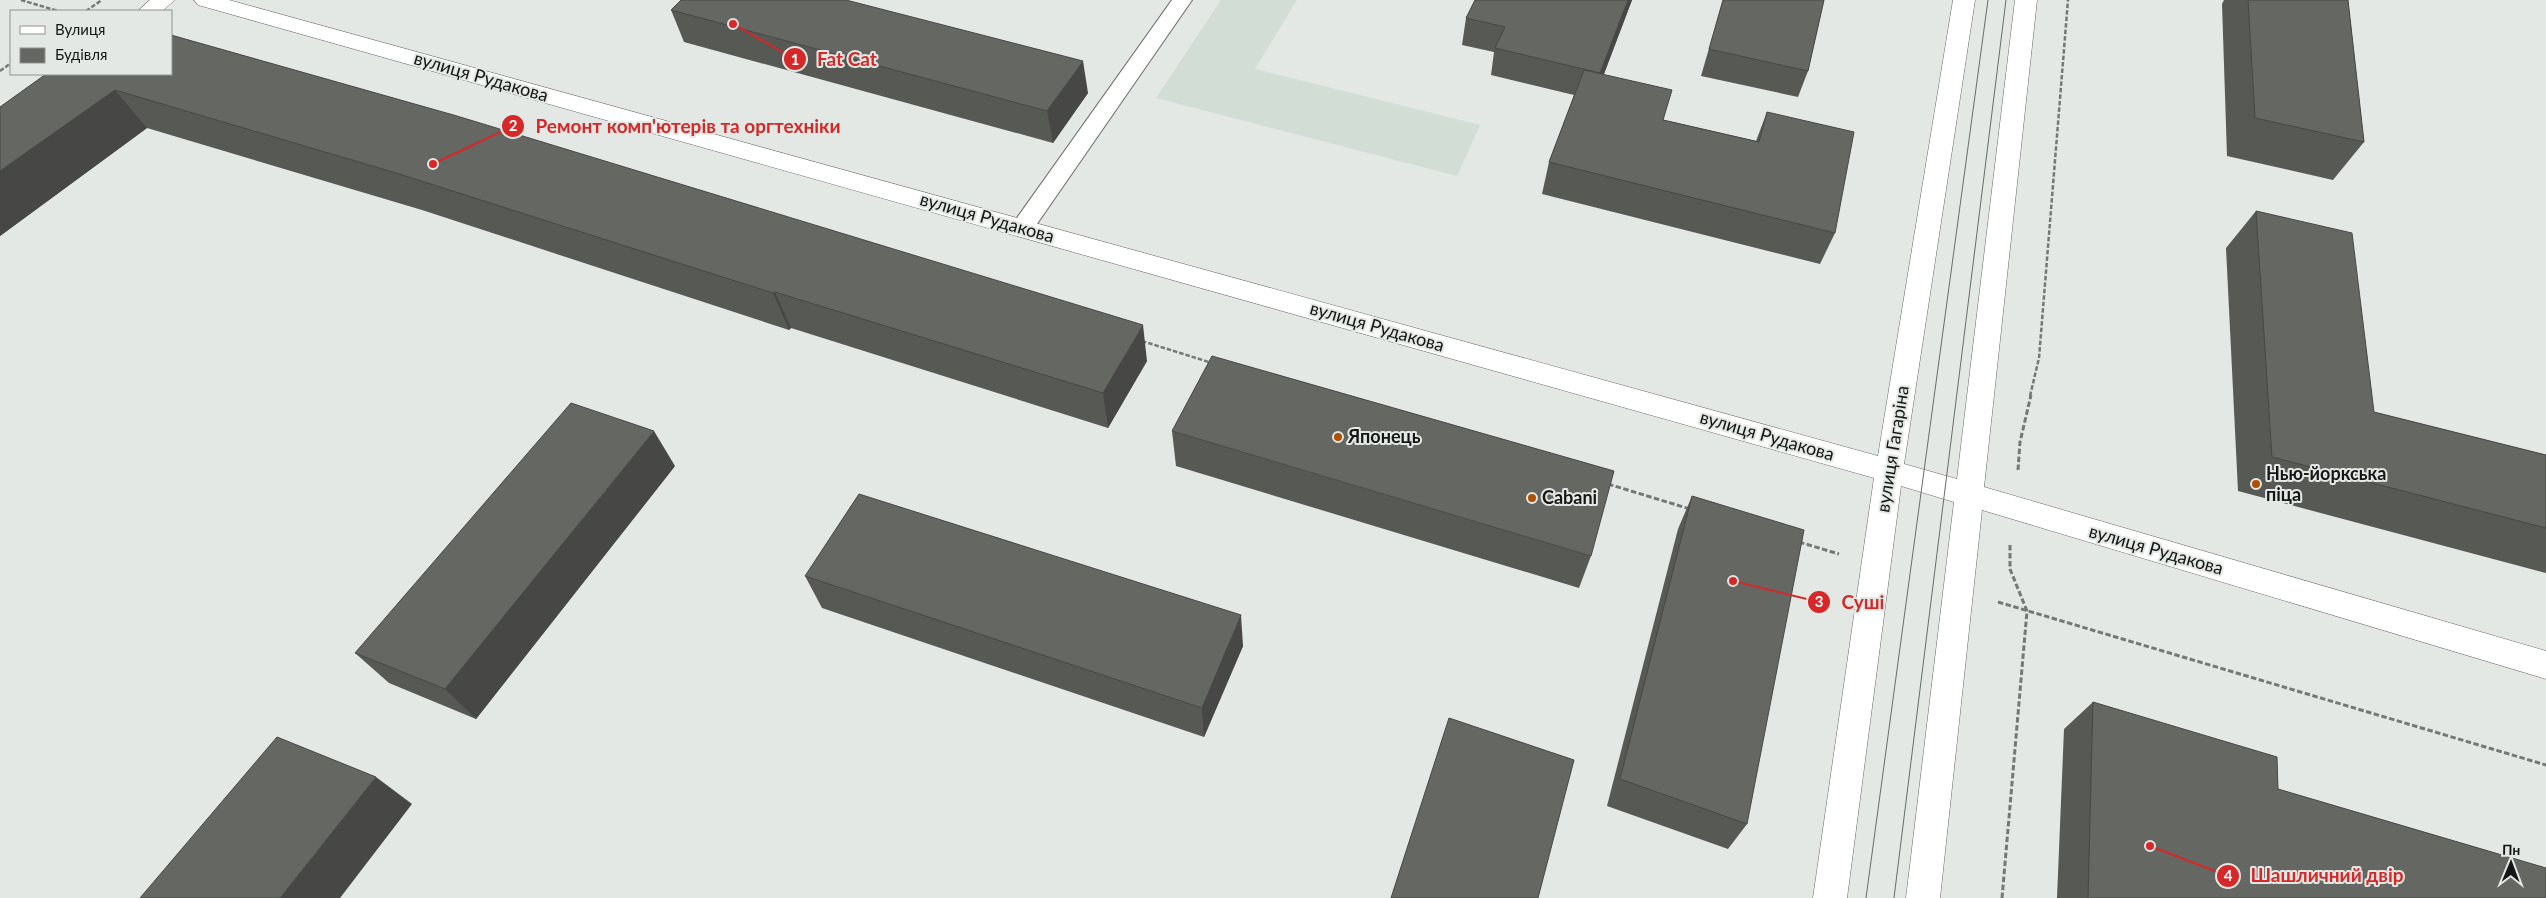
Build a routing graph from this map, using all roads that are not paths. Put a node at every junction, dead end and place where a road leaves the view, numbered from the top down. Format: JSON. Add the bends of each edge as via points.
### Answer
{"nodes":[{"id":1,"x":164,"y":0,"type":"edge"},
{"id":2,"x":205,"y":0,"type":"edge"},
{"id":3,"x":1182,"y":0,"type":"edge"},
{"id":4,"x":1964,"y":0,"type":"edge"},
{"id":5,"x":2026,"y":0,"type":"edge"},
{"id":6,"x":149,"y":10,"type":"edge"},
{"id":7,"x":1022,"y":228,"type":"junction"},
{"id":8,"x":1889,"y":471,"type":"junction"},
{"id":9,"x":1969,"y":494,"type":"junction"},
{"id":10,"x":2546,"y":665,"type":"edge"},
{"id":11,"x":1830,"y":898,"type":"edge"},
{"id":12,"x":1923,"y":898,"type":"edge"}],
"edges":[{"from":1,"to":6,"type":"street"},
{"from":2,"to":7,"type":"street","name":"вулиця Рудакова"},
{"from":3,"to":7,"type":"lane"},
{"from":4,"to":8,"type":"street","name":"вулиця Гагаріна"},
{"from":5,"to":9,"type":"street"},
{"from":7,"to":8,"type":"street","name":"вулиця Рудакова"},
{"from":8,"to":9,"type":"street","name":"вулиця Рудакова"},
{"from":8,"to":11,"type":"street","name":"вулиця Гагаріна"},
{"from":9,"to":10,"type":"street","name":"вулиця Рудакова"},
{"from":9,"to":12,"type":"street"}]}
